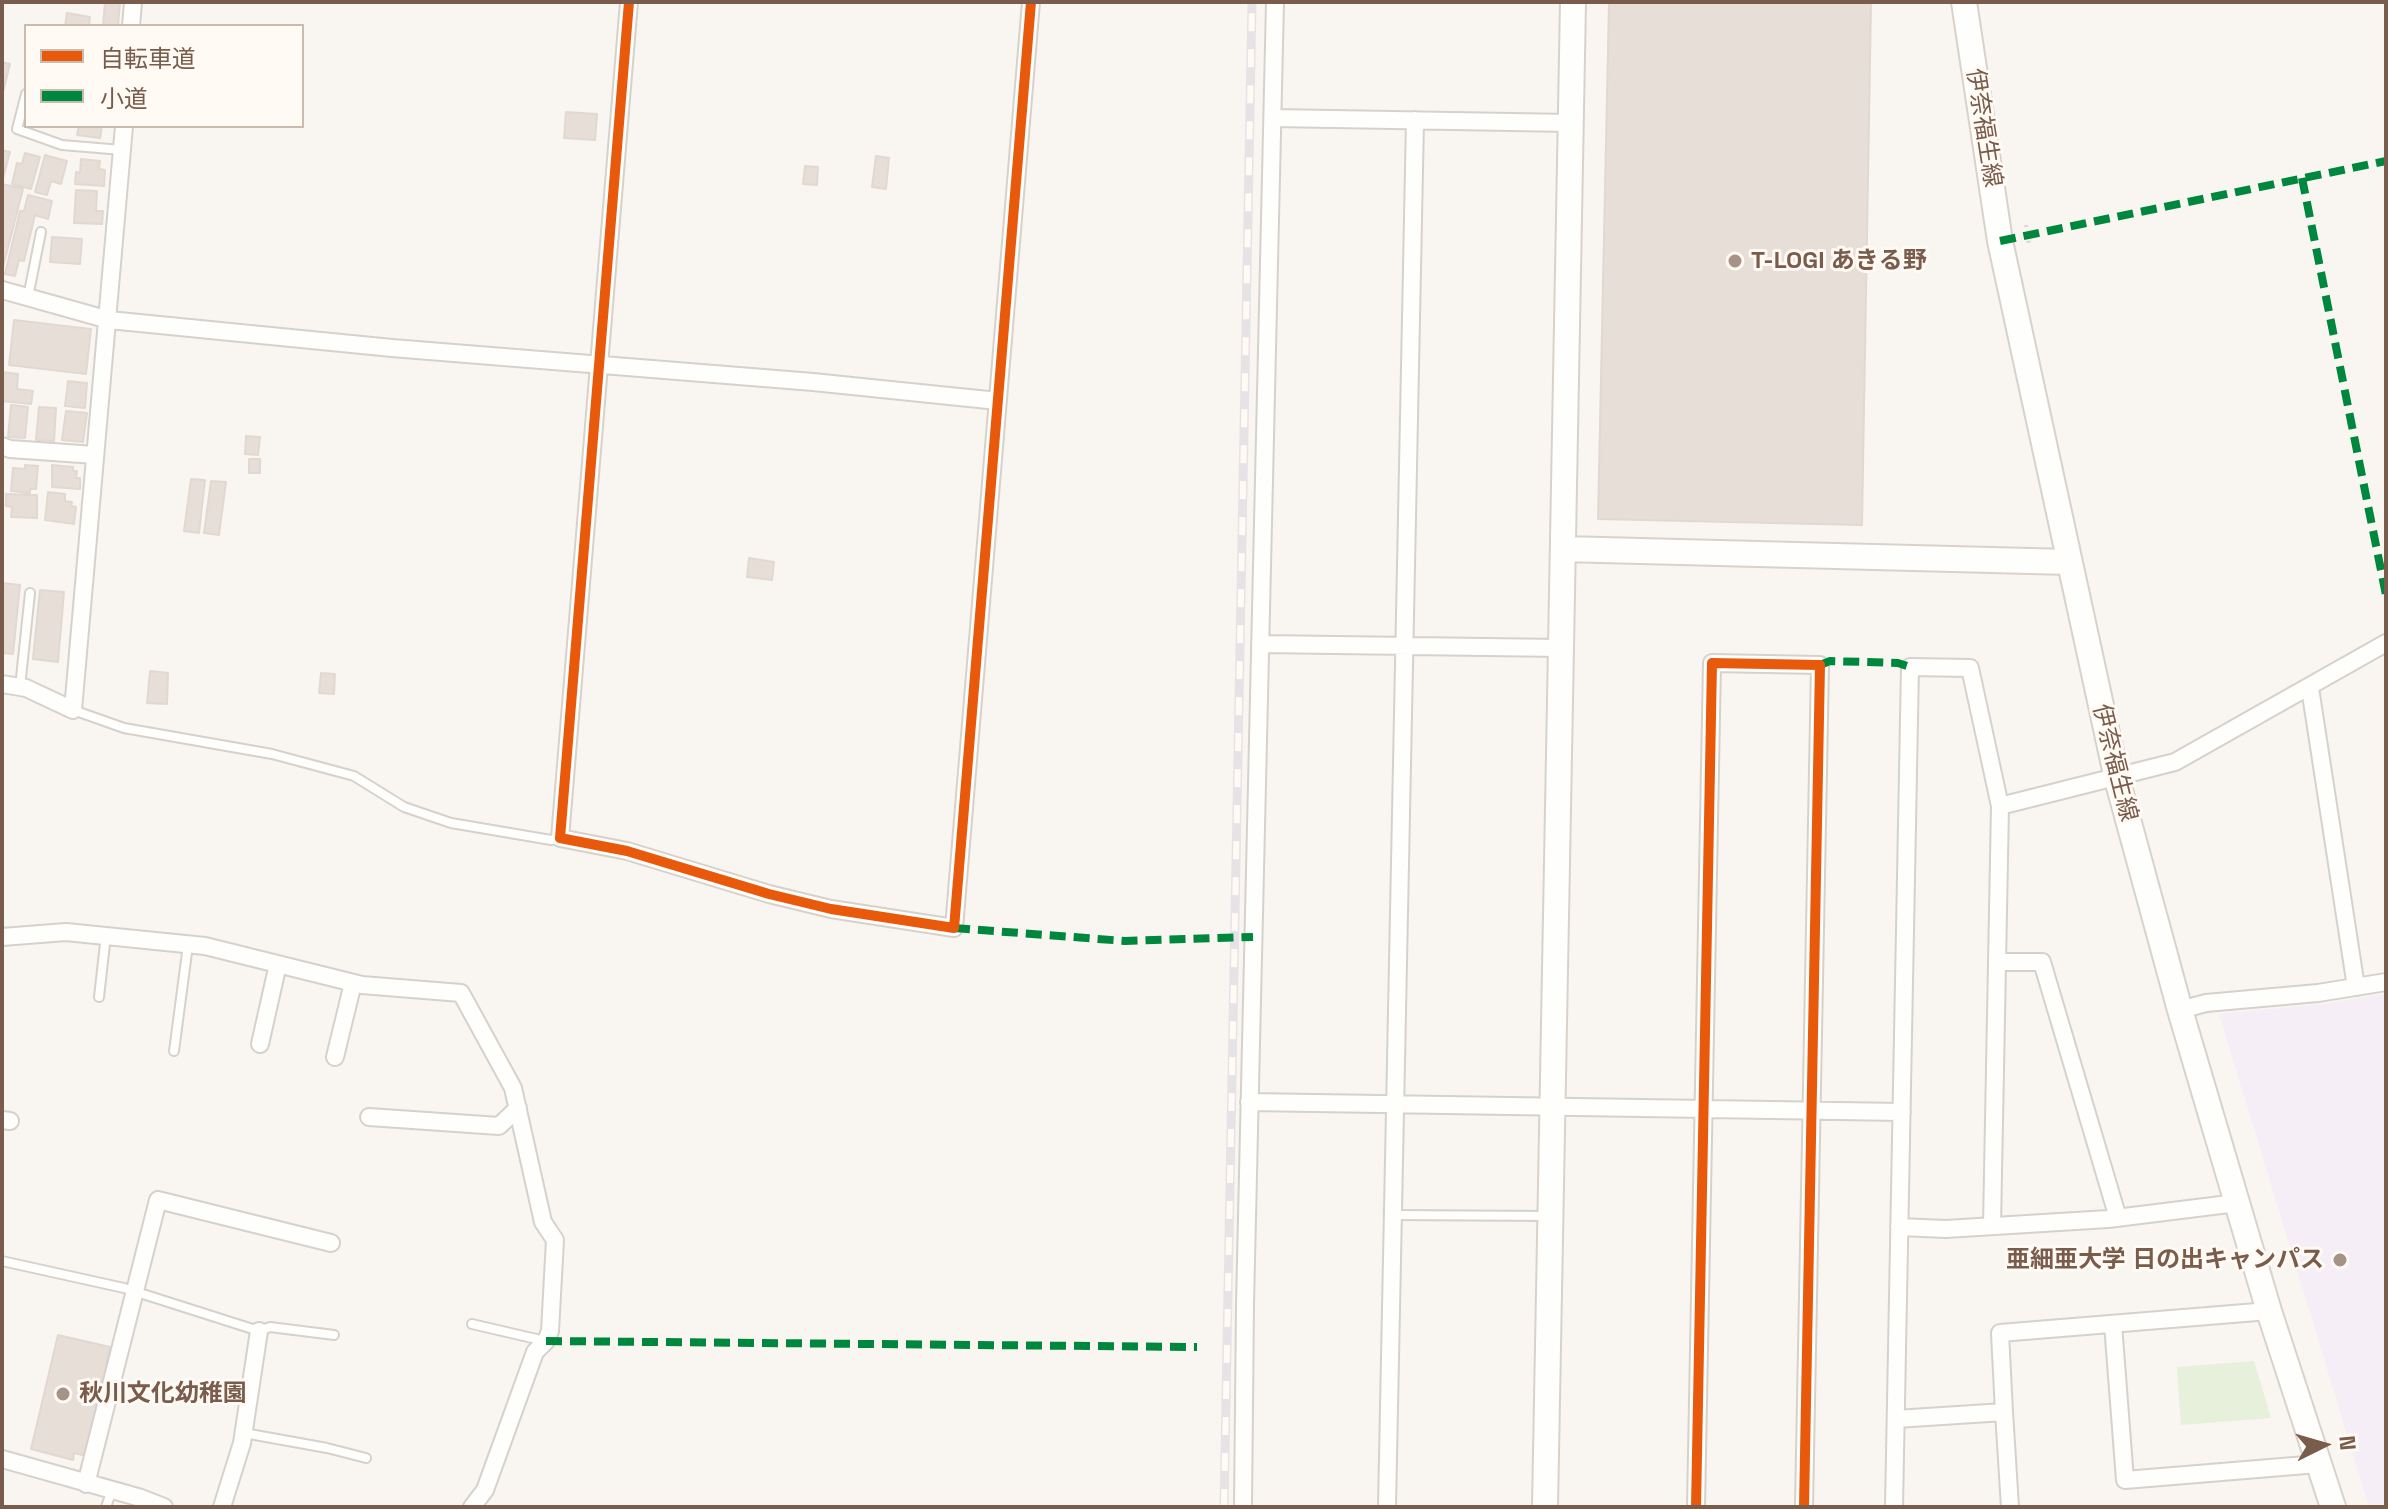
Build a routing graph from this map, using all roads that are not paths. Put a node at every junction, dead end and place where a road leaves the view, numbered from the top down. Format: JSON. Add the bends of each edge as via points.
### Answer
{"nodes":[{"id":1,"x":133,"y":2,"type":"edge"},
{"id":2,"x":629,"y":2,"type":"edge"},
{"id":3,"x":1031,"y":2,"type":"edge"},
{"id":4,"x":1275,"y":2,"type":"edge"},
{"id":5,"x":1573,"y":2,"type":"edge"},
{"id":6,"x":1964,"y":2,"type":"edge"},
{"id":7,"x":131,"y":24,"type":"edge"},
{"id":8,"x":24,"y":102,"type":"edge"},
{"id":9,"x":1273,"y":118,"type":"junction"},
{"id":10,"x":1415,"y":120,"type":"junction"},
{"id":11,"x":1571,"y":123,"type":"junction"},
{"id":12,"x":124,"y":128,"type":"edge"},
{"id":13,"x":122,"y":150,"type":"junction"},
{"id":14,"x":41,"y":232,"type":"dead end"},
{"id":15,"x":2,"y":290,"type":"edge"},
{"id":16,"x":28,"y":297,"type":"junction"},
{"id":17,"x":109,"y":320,"type":"junction"},
{"id":18,"x":598,"y":365,"type":"junction"},
{"id":19,"x":998,"y":401,"type":"junction"},
{"id":20,"x":2,"y":446,"type":"edge"},
{"id":21,"x":95,"y":455,"type":"junction"},
{"id":22,"x":1563,"y":549,"type":"junction"},
{"id":23,"x":2069,"y":562,"type":"junction"},
{"id":24,"x":30,"y":593,"type":"dead end"},
{"id":25,"x":2386,"y":643,"type":"edge"},
{"id":26,"x":1260,"y":644,"type":"junction"},
{"id":27,"x":1405,"y":646,"type":"junction"},
{"id":28,"x":1561,"y":648,"type":"junction"},
{"id":29,"x":2,"y":684,"type":"edge"},
{"id":30,"x":20,"y":687,"type":"junction"},
{"id":31,"x":2310,"y":688,"type":"junction"},
{"id":32,"x":73,"y":710,"type":"junction"},
{"id":33,"x":2117,"y":779,"type":"junction"},
{"id":34,"x":2000,"y":806,"type":"junction"},
{"id":35,"x":560,"y":838,"type":"junction"},
{"id":36,"x":106,"y":935,"type":"junction"},
{"id":37,"x":2,"y":937,"type":"edge"},
{"id":38,"x":188,"y":944,"type":"junction"},
{"id":39,"x":1997,"y":962,"type":"junction"},
{"id":40,"x":278,"y":964,"type":"junction"},
{"id":41,"x":2386,"y":982,"type":"edge"},
{"id":42,"x":353,"y":983,"type":"junction"},
{"id":43,"x":2356,"y":987,"type":"junction"},
{"id":44,"x":99,"y":997,"type":"dead end"},
{"id":45,"x":2180,"y":1010,"type":"junction"},
{"id":46,"x":260,"y":1044,"type":"dead end"},
{"id":47,"x":174,"y":1051,"type":"dead end"},
{"id":48,"x":335,"y":1057,"type":"dead end"},
{"id":49,"x":1249,"y":1102,"type":"junction"},
{"id":50,"x":1395,"y":1103,"type":"junction"},
{"id":51,"x":1552,"y":1105,"type":"junction"},
{"id":52,"x":518,"y":1108,"type":"junction"},
{"id":53,"x":1704,"y":1108,"type":"junction"},
{"id":54,"x":1811,"y":1110,"type":"junction"},
{"id":55,"x":1902,"y":1112,"type":"junction"},
{"id":56,"x":369,"y":1117,"type":"dead end"},
{"id":57,"x":2237,"y":1203,"type":"junction"},
{"id":58,"x":1393,"y":1215,"type":"junction"},
{"id":59,"x":1550,"y":1216,"type":"junction"},
{"id":60,"x":2118,"y":1218,"type":"junction"},
{"id":61,"x":1992,"y":1226,"type":"junction"},
{"id":62,"x":1899,"y":1227,"type":"junction"},
{"id":63,"x":331,"y":1243,"type":"dead end"},
{"id":64,"x":2,"y":1261,"type":"edge"},
{"id":65,"x":134,"y":1293,"type":"junction"},
{"id":66,"x":2269,"y":1311,"type":"junction"},
{"id":67,"x":472,"y":1324,"type":"dead end"},
{"id":68,"x":2113,"y":1324,"type":"junction"},
{"id":69,"x":259,"y":1331,"type":"junction"},
{"id":70,"x":334,"y":1335,"type":"dead end"},
{"id":71,"x":546,"y":1341,"type":"junction"},
{"id":72,"x":2004,"y":1412,"type":"junction"},
{"id":73,"x":1896,"y":1419,"type":"junction"},
{"id":74,"x":244,"y":1433,"type":"junction"},
{"id":75,"x":366,"y":1458,"type":"dead end"},
{"id":76,"x":2,"y":1459,"type":"edge"},
{"id":77,"x":2318,"y":1464,"type":"junction"},
{"id":78,"x":86,"y":1484,"type":"junction"},
{"id":79,"x":112,"y":1490,"type":"junction"},
{"id":80,"x":106,"y":1507,"type":"edge"},
{"id":81,"x":164,"y":1507,"type":"edge"},
{"id":82,"x":222,"y":1507,"type":"edge"},
{"id":83,"x":472,"y":1507,"type":"edge"},
{"id":84,"x":1243,"y":1507,"type":"edge"},
{"id":85,"x":1387,"y":1507,"type":"edge"},
{"id":86,"x":1545,"y":1507,"type":"edge"},
{"id":87,"x":1696,"y":1507,"type":"edge"},
{"id":88,"x":1804,"y":1507,"type":"edge"},
{"id":89,"x":1894,"y":1507,"type":"edge"},
{"id":90,"x":2010,"y":1507,"type":"edge"},
{"id":91,"x":2333,"y":1507,"type":"edge"}],
"edges":[{"from":1,"to":7,"type":"street"},
{"from":2,"to":18,"type":"street"},
{"from":3,"to":19,"type":"street"},
{"from":4,"to":9,"type":"street"},
{"from":5,"to":11,"type":"street"},
{"from":6,"to":23,"type":"street","name":"伊奈福生線","via":[[2000,241]]},
{"from":8,"to":13,"type":"lane","via":[[17,129],[62,145]]},
{"from":9,"to":10,"type":"street"},
{"from":9,"to":26,"type":"street"},
{"from":10,"to":11,"type":"street"},
{"from":10,"to":27,"type":"street"},
{"from":11,"to":22,"type":"street"},
{"from":12,"to":13,"type":"street"},
{"from":13,"to":17,"type":"street"},
{"from":14,"to":16,"type":"lane"},
{"from":15,"to":16,"type":"street"},
{"from":16,"to":17,"type":"street"},
{"from":17,"to":18,"type":"street"},
{"from":17,"to":21,"type":"street"},
{"from":18,"to":19,"type":"street"},
{"from":18,"to":35,"type":"street"},
{"from":19,"to":35,"type":"street","via":[[954,928],[831,909],[627,851]]},
{"from":20,"to":21,"type":"street"},
{"from":21,"to":32,"type":"street"},
{"from":22,"to":23,"type":"street"},
{"from":22,"to":28,"type":"street"},
{"from":23,"to":33,"type":"street","name":"伊奈福生線"},
{"from":24,"to":30,"type":"lane"},
{"from":25,"to":31,"type":"street"},
{"from":26,"to":27,"type":"street"},
{"from":26,"to":49,"type":"street"},
{"from":27,"to":28,"type":"street"},
{"from":27,"to":50,"type":"street"},
{"from":28,"to":51,"type":"street"},
{"from":29,"to":30,"type":"street"},
{"from":30,"to":32,"type":"street"},
{"from":31,"to":33,"type":"street","via":[[2175,762]]},
{"from":31,"to":43,"type":"street"},
{"from":32,"to":35,"type":"lane","via":[[124,728],[272,754],[354,776],[404,807],[451,823]]},
{"from":33,"to":34,"type":"street"},
{"from":33,"to":45,"type":"street","name":"伊奈福生線"},
{"from":34,"to":39,"type":"street"},
{"from":34,"to":55,"type":"street","via":[[1970,668],[1910,667]]},
{"from":36,"to":37,"type":"street"},
{"from":36,"to":38,"type":"street"},
{"from":36,"to":44,"type":"lane"},
{"from":38,"to":40,"type":"street"},
{"from":38,"to":47,"type":"lane"},
{"from":39,"to":60,"type":"street","via":[[2042,962]]},
{"from":39,"to":61,"type":"street"},
{"from":40,"to":42,"type":"street"},
{"from":40,"to":46,"type":"street"},
{"from":41,"to":43,"type":"street"},
{"from":42,"to":48,"type":"street"},
{"from":42,"to":52,"type":"street","via":[[461,993],[513,1088]]},
{"from":43,"to":45,"type":"street"},
{"from":45,"to":57,"type":"street","name":"伊奈福生線"},
{"from":49,"to":50,"type":"street"},
{"from":49,"to":84,"type":"street"},
{"from":50,"to":51,"type":"street"},
{"from":50,"to":58,"type":"street"},
{"from":51,"to":53,"type":"street"},
{"from":51,"to":59,"type":"street"},
{"from":52,"to":56,"type":"street","via":[[499,1126]]},
{"from":52,"to":71,"type":"street","via":[[543,1222],[555,1240]]},
{"from":53,"to":54,"type":"street"},
{"from":53,"to":54,"type":"street","via":[[1712,663],[1820,665]]},
{"from":53,"to":87,"type":"street"},
{"from":54,"to":55,"type":"street"},
{"from":54,"to":88,"type":"street"},
{"from":55,"to":62,"type":"street"},
{"from":57,"to":60,"type":"street"},
{"from":57,"to":66,"type":"street","name":"伊奈福生線"},
{"from":58,"to":59,"type":"lane"},
{"from":58,"to":85,"type":"street"},
{"from":59,"to":86,"type":"street"},
{"from":60,"to":61,"type":"street"},
{"from":61,"to":62,"type":"street"},
{"from":62,"to":73,"type":"street"},
{"from":63,"to":65,"type":"street","via":[[158,1200]]},
{"from":64,"to":65,"type":"lane"},
{"from":65,"to":69,"type":"lane"},
{"from":65,"to":78,"type":"street"},
{"from":66,"to":68,"type":"street"},
{"from":66,"to":77,"type":"street","name":"伊奈福生線"},
{"from":67,"to":71,"type":"lane"},
{"from":68,"to":72,"type":"street","via":[[2000,1333]]},
{"from":68,"to":77,"type":"street","via":[[2125,1480]]},
{"from":69,"to":70,"type":"lane","via":[[270,1327]]},
{"from":69,"to":74,"type":"street"},
{"from":71,"to":83,"type":"street","via":[[535,1352],[485,1490]]},
{"from":72,"to":73,"type":"street"},
{"from":72,"to":90,"type":"street"},
{"from":73,"to":89,"type":"street"},
{"from":74,"to":75,"type":"lane"},
{"from":74,"to":82,"type":"street"},
{"from":76,"to":78,"type":"street"},
{"from":77,"to":91,"type":"street","name":"伊奈福生線"},
{"from":78,"to":79,"type":"street"},
{"from":79,"to":80,"type":"lane"},
{"from":79,"to":81,"type":"street"}]}
